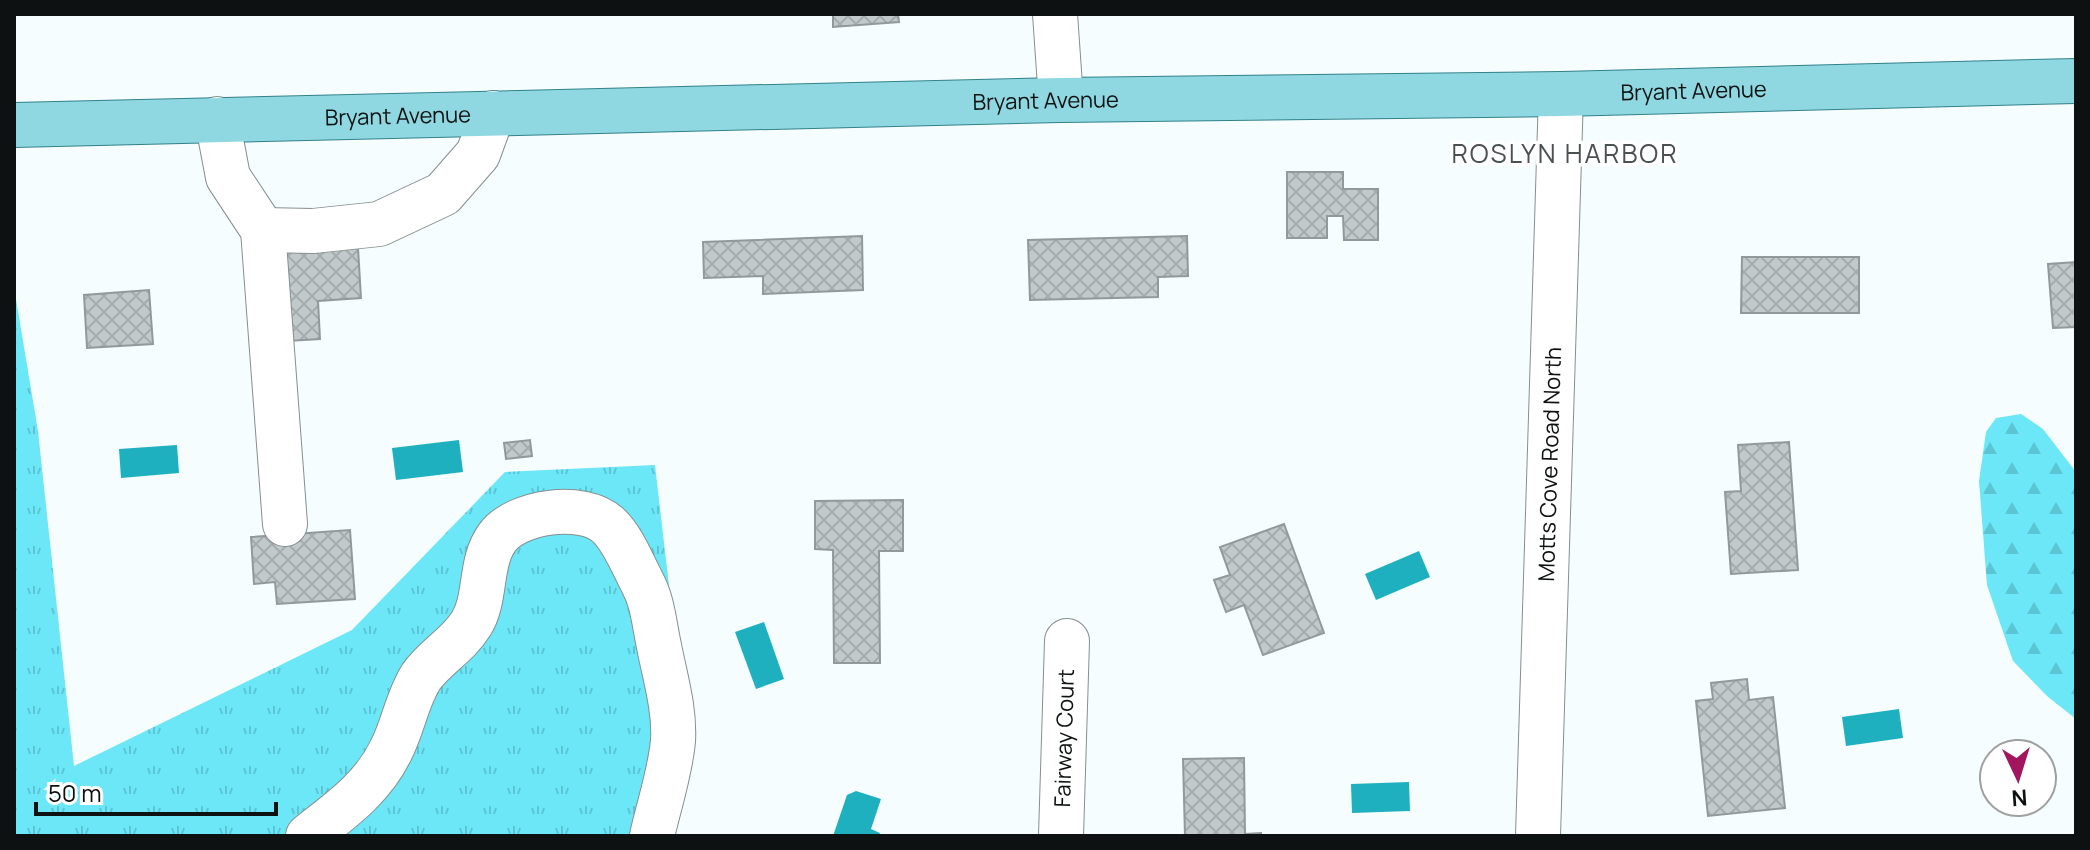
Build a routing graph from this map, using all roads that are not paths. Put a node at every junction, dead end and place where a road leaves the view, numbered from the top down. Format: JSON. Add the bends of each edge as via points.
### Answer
{"nodes":[{"id":1,"x":1055,"y":14,"type":"edge"},
{"id":2,"x":2076,"y":81,"type":"edge"},
{"id":3,"x":1561,"y":94,"type":"junction"},
{"id":4,"x":1061,"y":100,"type":"junction"},
{"id":5,"x":493,"y":113,"type":"junction"},
{"id":6,"x":217,"y":119,"type":"junction"},
{"id":7,"x":14,"y":125,"type":"edge"},
{"id":8,"x":263,"y":230,"type":"junction"},
{"id":9,"x":285,"y":524,"type":"dead end"},
{"id":10,"x":1067,"y":641,"type":"dead end"},
{"id":11,"x":308,"y":836,"type":"edge"},
{"id":12,"x":652,"y":836,"type":"edge"},
{"id":13,"x":1061,"y":836,"type":"edge"},
{"id":14,"x":1538,"y":836,"type":"edge"}],
"edges":[{"from":1,"to":4,"type":"street"},
{"from":2,"to":3,"type":"main road","name":"Bryant Avenue"},
{"from":3,"to":4,"type":"main road","name":"Bryant Avenue"},
{"from":3,"to":14,"type":"street","name":"Motts Cove Road North"},
{"from":4,"to":5,"type":"main road","name":"Bryant Avenue"},
{"from":5,"to":6,"type":"main road","name":"Bryant Avenue"},
{"from":5,"to":8,"type":"street","via":[[478,154],[443,194],[379,224]]},
{"from":6,"to":7,"type":"main road","name":"Bryant Avenue"},
{"from":6,"to":8,"type":"street","via":[[228,177]]},
{"from":8,"to":9,"type":"street"},
{"from":10,"to":13,"type":"street","name":"Fairway Court"},
{"from":11,"to":12,"type":"street","via":[[378,773],[420,680],[476,614],[497,537],[514,522],[562,512],[608,525],[654,612],[673,739]]}]}
